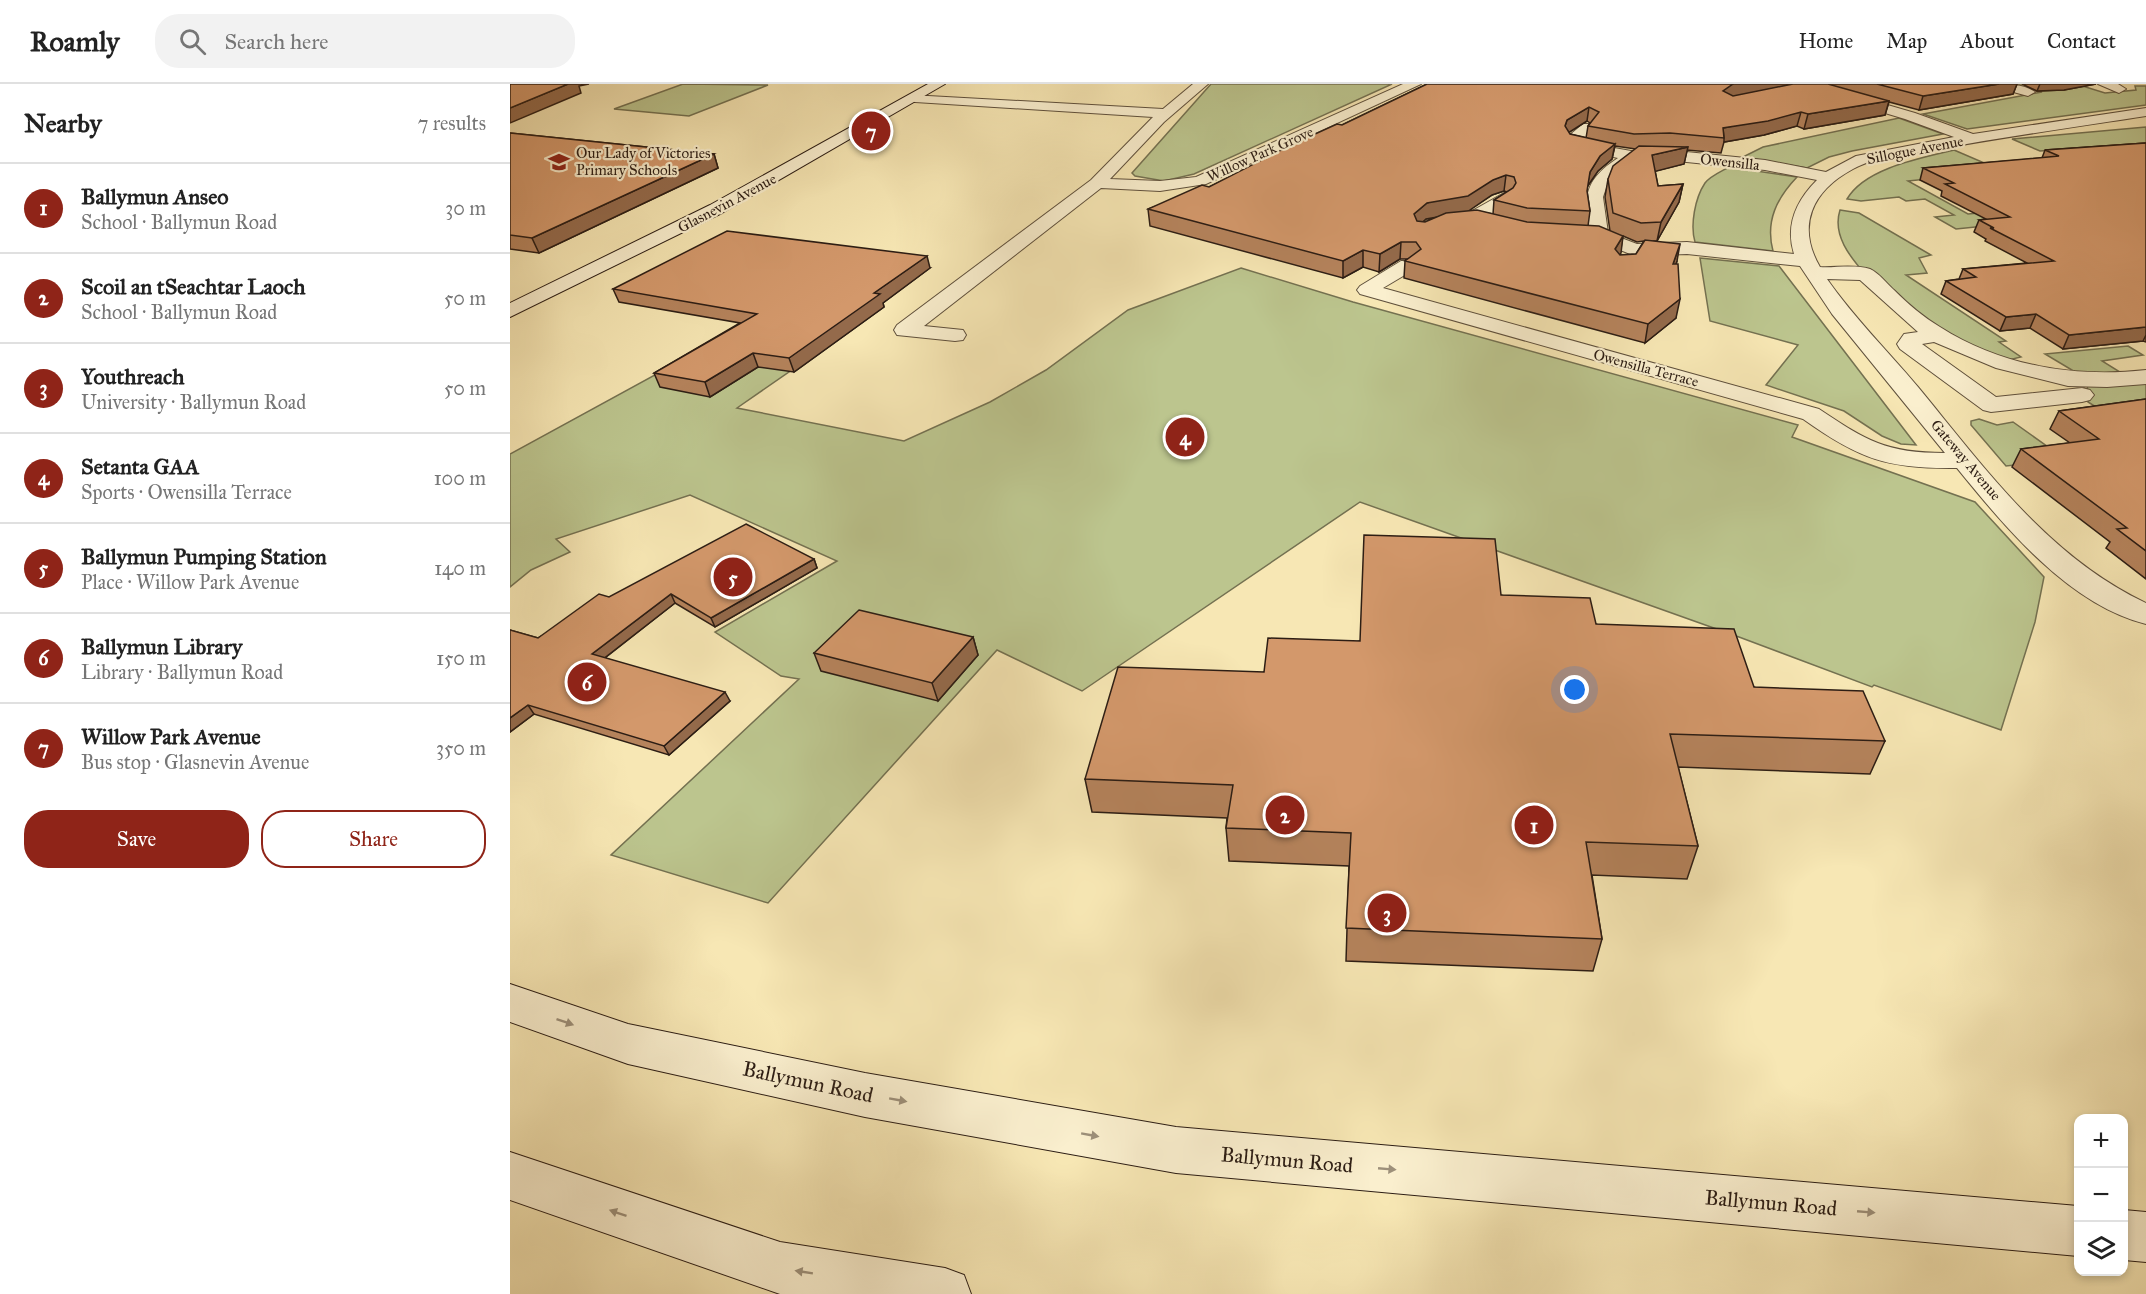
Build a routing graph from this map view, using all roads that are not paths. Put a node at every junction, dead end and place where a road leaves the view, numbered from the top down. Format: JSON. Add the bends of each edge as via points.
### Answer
{"nodes":[{"id":1,"x":938,"y":84,"type":"edge"},
{"id":2,"x":1201,"y":84,"type":"edge"},
{"id":3,"x":1414,"y":84,"type":"edge"},
{"id":4,"x":2001,"y":84,"type":"edge"},
{"id":5,"x":2105,"y":84,"type":"edge"},
{"id":6,"x":2119,"y":89,"type":"dead end"},
{"id":7,"x":2028,"y":92,"type":"dead end"},
{"id":8,"x":1832,"y":93,"type":"edge"},
{"id":9,"x":915,"y":98,"type":"junction"},
{"id":10,"x":2146,"y":112,"type":"edge"},
{"id":11,"x":1165,"y":113,"type":"junction"},
{"id":12,"x":1588,"y":127,"type":"edge"},
{"id":13,"x":1972,"y":139,"type":"junction"},
{"id":14,"x":1631,"y":156,"type":"junction"},
{"id":15,"x":1828,"y":177,"type":"junction"},
{"id":16,"x":1097,"y":183,"type":"junction"},
{"id":17,"x":1504,"y":198,"type":"edge"},
{"id":18,"x":1456,"y":219,"type":"edge"},
{"id":19,"x":1476,"y":219,"type":"junction"},
{"id":20,"x":1498,"y":225,"type":"edge"},
{"id":21,"x":1567,"y":235,"type":"edge"},
{"id":22,"x":1600,"y":236,"type":"junction"},
{"id":23,"x":1408,"y":265,"type":"edge"},
{"id":24,"x":1810,"y":267,"type":"junction"},
{"id":25,"x":510,"y":311,"type":"edge"},
{"id":26,"x":955,"y":335,"type":"dead end"},
{"id":27,"x":1938,"y":335,"type":"junction"},
{"id":28,"x":2146,"y":377,"type":"edge"},
{"id":29,"x":2075,"y":387,"type":"junction"},
{"id":30,"x":1966,"y":460,"type":"junction"},
{"id":31,"x":2146,"y":615,"type":"edge"},
{"id":32,"x":510,"y":1003,"type":"edge"},
{"id":33,"x":510,"y":1176,"type":"edge"},
{"id":34,"x":2074,"y":1231,"type":"edge"},
{"id":35,"x":2128,"y":1234,"type":"edge"},
{"id":36,"x":2146,"y":1236,"type":"edge"},
{"id":37,"x":945,"y":1294,"type":"edge"}],
"edges":[{"from":1,"to":9,"type":"street","name":"Glasnevin Avenue"},
{"from":2,"to":11,"type":"street"},
{"from":3,"to":16,"type":"street","name":"Willow Park Grove","via":[[1200,181],[1160,186]]},
{"from":4,"to":7,"type":"street"},
{"from":5,"to":6,"type":"street"},
{"from":8,"to":13,"type":"street"},
{"from":9,"to":11,"type":"street"},
{"from":9,"to":25,"type":"street","name":"Glasnevin Avenue","via":[[717,209]]},
{"from":10,"to":13,"type":"street","name":"Sillogue Avenue"},
{"from":11,"to":16,"type":"street"},
{"from":12,"to":14,"type":"street","name":"Owensilla","via":[[1572,139],[1575,145]]},
{"from":13,"to":15,"type":"street","name":"Sillogue Avenue","via":[[1862,159]]},
{"from":14,"to":15,"type":"street","name":"Owensilla","via":[[1667,155],[1765,165]]},
{"from":14,"to":22,"type":"street","via":[[1604,173],[1596,187],[1594,201]]},
{"from":15,"to":24,"type":"street","name":"Sillogue Avenue","via":[[1801,213],[1800,244]]},
{"from":16,"to":26,"type":"street","via":[[904,330]]},
{"from":17,"to":19,"type":"street"},
{"from":18,"to":19,"type":"street"},
{"from":19,"to":20,"type":"street"},
{"from":21,"to":22,"type":"street"},
{"from":22,"to":24,"type":"street","via":[[1630,258],[1687,248]]},
{"from":23,"to":30,"type":"street","name":"Owensilla Terrace","via":[[1367,290],[1810,414],[1857,445],[1890,457]]},
{"from":24,"to":27,"type":"street","via":[[1865,274],[1902,309]]},
{"from":24,"to":30,"type":"street","name":"Gateway Avenue"},
{"from":27,"to":29,"type":"street","via":[[2000,362]]},
{"from":27,"to":29,"type":"street","via":[[1912,339],[1908,344],[1991,405]]},
{"from":28,"to":29,"type":"street"},
{"from":30,"to":31,"type":"street","name":"Gateway Avenue","via":[[2022,524],[2072,572],[2110,599]]},
{"from":32,"to":34,"type":"street","name":"Ballymun Road","one_way":true,"via":[[628,1044],[865,1095],[1176,1150]]},
{"from":37,"to":33,"type":"street","one_way":true,"via":[[780,1268]]},
{"from":35,"to":36,"type":"street"}]}
